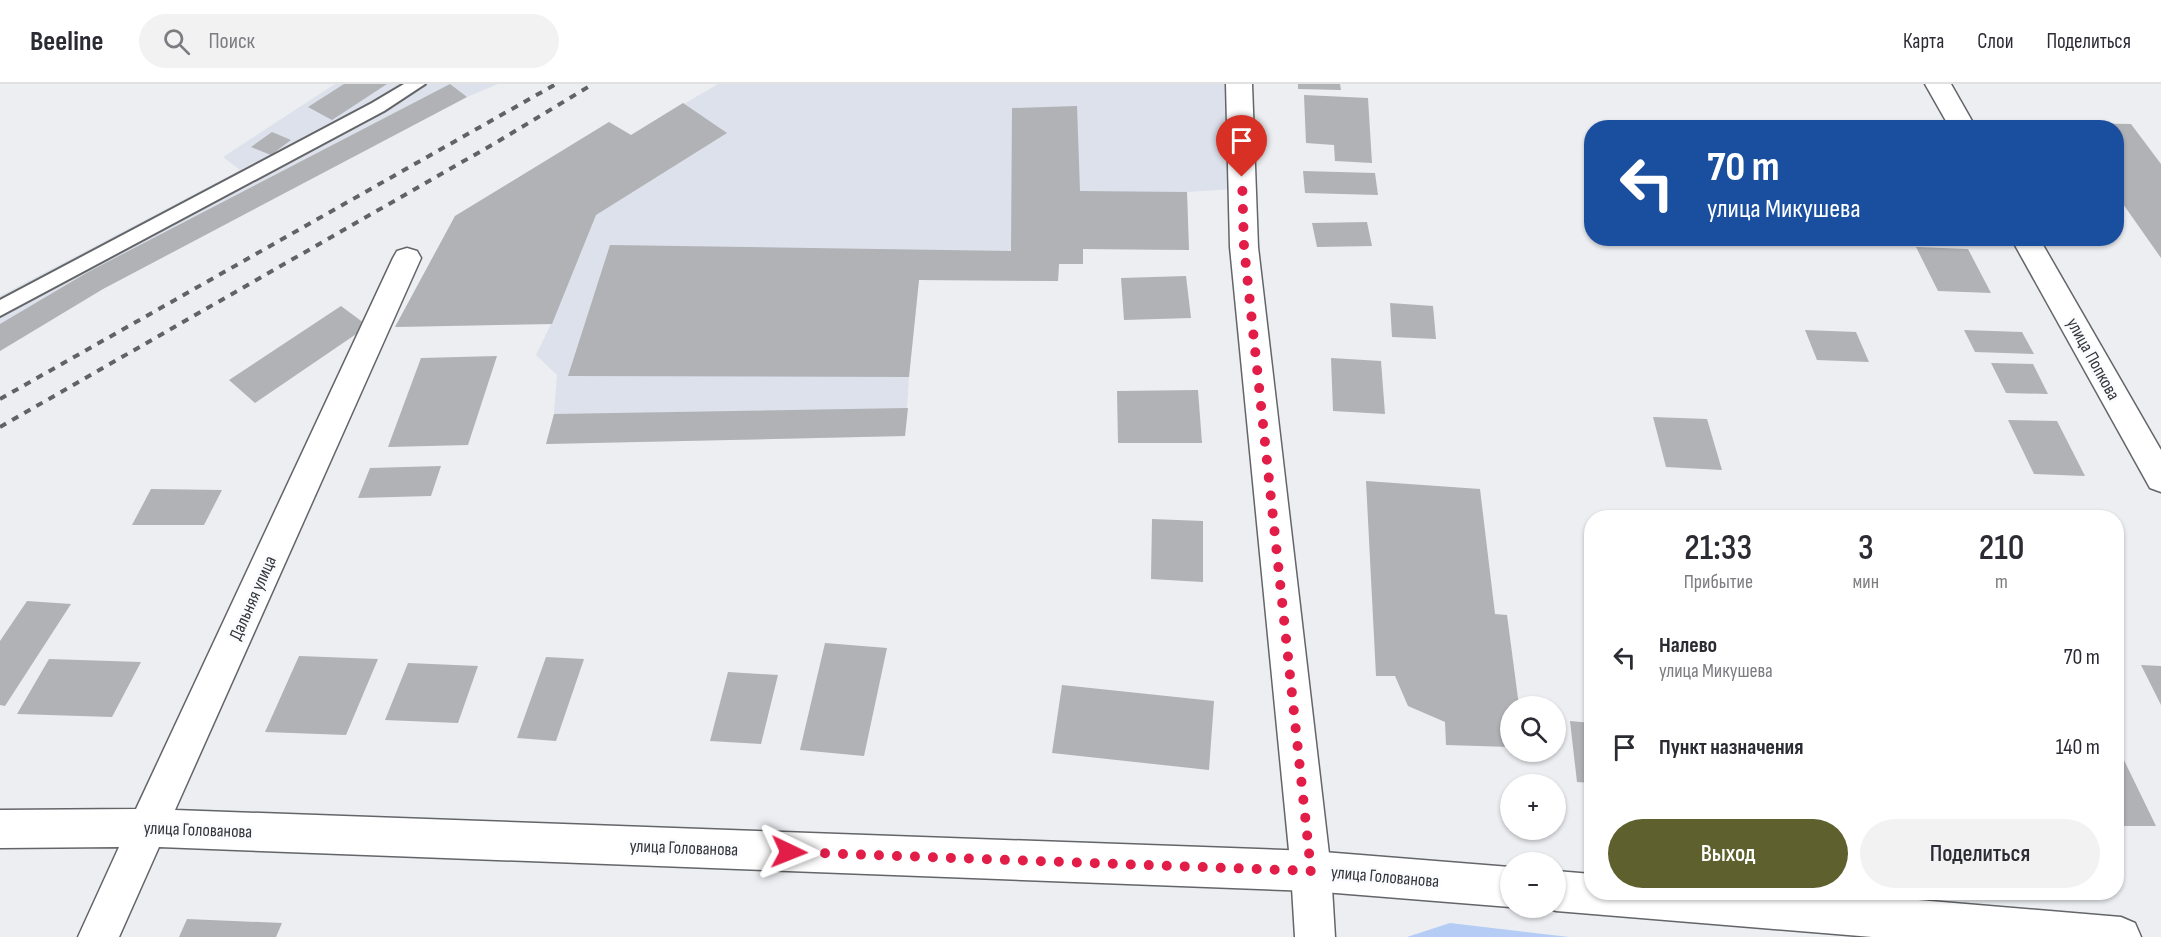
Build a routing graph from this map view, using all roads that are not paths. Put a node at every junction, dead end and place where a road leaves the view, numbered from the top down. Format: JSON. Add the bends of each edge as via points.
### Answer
{"nodes":[{"id":1,"x":416,"y":84,"type":"edge"},
{"id":2,"x":1239,"y":84,"type":"edge"},
{"id":3,"x":1938,"y":84,"type":"edge"},
{"id":4,"x":1958,"y":120,"type":"edge"},
{"id":5,"x":2030,"y":246,"type":"edge"},
{"id":6,"x":407,"y":258,"type":"dead end"},
{"id":7,"x":0,"y":309,"type":"edge"},
{"id":8,"x":2161,"y":479,"type":"edge"},
{"id":9,"x":149,"y":828,"type":"junction"},
{"id":10,"x":0,"y":829,"type":"edge"},
{"id":11,"x":1311,"y":871,"type":"junction"},
{"id":12,"x":1500,"y":886,"type":"edge"},
{"id":13,"x":1566,"y":892,"type":"edge"},
{"id":14,"x":1584,"y":893,"type":"edge"},
{"id":15,"x":1667,"y":900,"type":"edge"},
{"id":16,"x":98,"y":937,"type":"edge"},
{"id":17,"x":1315,"y":937,"type":"edge"},
{"id":18,"x":2121,"y":937,"type":"edge"}],
"edges":[{"from":1,"to":7,"type":"lane"},
{"from":2,"to":11,"type":"street","via":[[1244,247]]},
{"from":3,"to":4,"type":"street"},
{"from":5,"to":8,"type":"street","name":"улица Попкова"},
{"from":6,"to":9,"type":"street","name":"Дальняя улица"},
{"from":9,"to":10,"type":"street","name":"улица Голованова"},
{"from":9,"to":11,"type":"street","name":"улица Голованова"},
{"from":9,"to":16,"type":"street","name":"Дальняя улица"},
{"from":11,"to":12,"type":"street","name":"улица Голованова"},
{"from":11,"to":17,"type":"street"},
{"from":13,"to":14,"type":"street"},
{"from":15,"to":18,"type":"street"}]}
